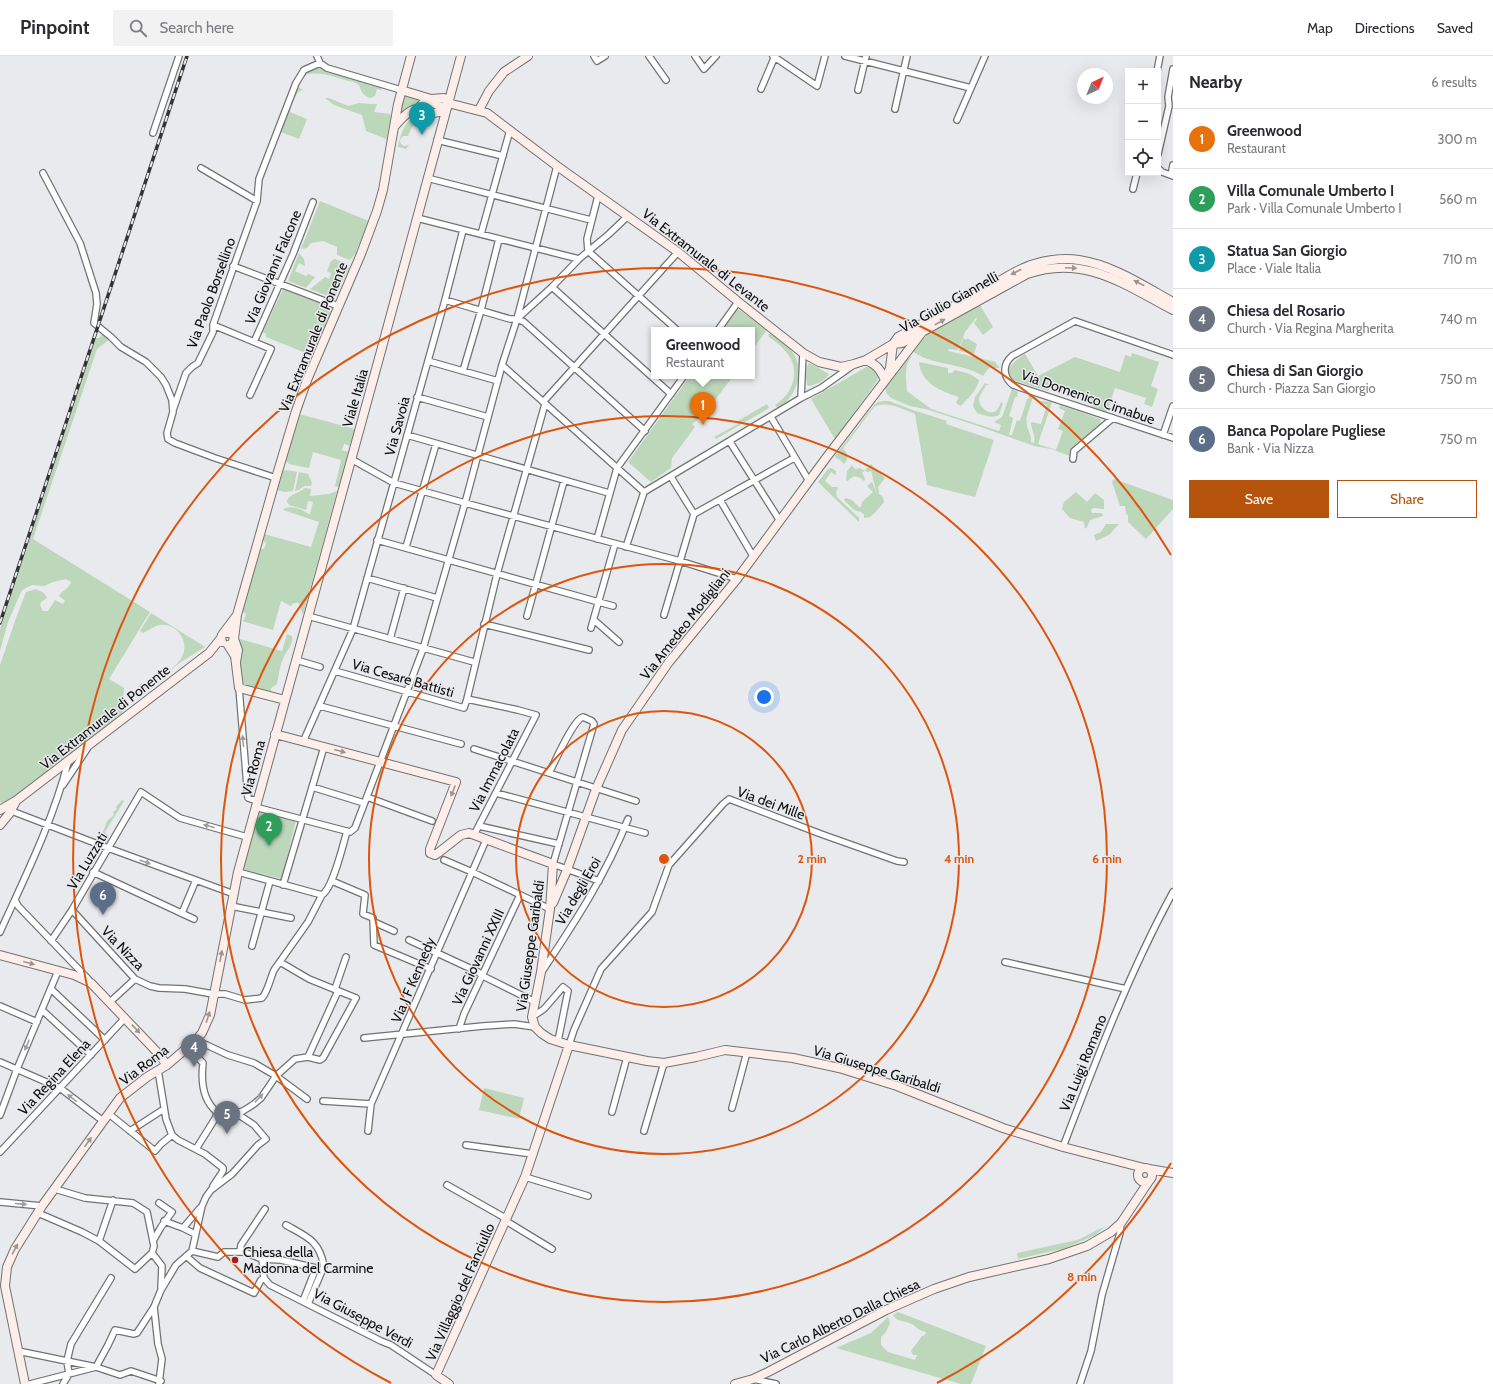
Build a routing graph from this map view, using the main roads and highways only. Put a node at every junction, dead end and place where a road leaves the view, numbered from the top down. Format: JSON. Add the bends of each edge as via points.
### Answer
{"nodes":[{"id":1,"x":411,"y":56,"type":"edge"},
{"id":2,"x":460,"y":56,"type":"edge"},
{"id":3,"x":528,"y":56,"type":"edge"},
{"id":4,"x":401,"y":90,"type":"junction"},
{"id":5,"x":426,"y":98,"type":"junction"},
{"id":6,"x":447,"y":106,"type":"junction"},
{"id":7,"x":418,"y":109,"type":"junction"},
{"id":8,"x":479,"y":110,"type":"junction"},
{"id":9,"x":428,"y":113,"type":"junction"},
{"id":10,"x":394,"y":127,"type":"junction"},
{"id":11,"x":440,"y":131,"type":"junction"},
{"id":12,"x":1173,"y":302,"type":"edge"},
{"id":13,"x":1173,"y":310,"type":"edge"},
{"id":14,"x":923,"y":331,"type":"junction"},
{"id":15,"x":893,"y":344,"type":"junction"},
{"id":16,"x":905,"y":355,"type":"junction"},
{"id":17,"x":866,"y":360,"type":"junction"},
{"id":18,"x":885,"y":380,"type":"junction"},
{"id":19,"x":227,"y":640,"type":"junction"},
{"id":20,"x":285,"y":700,"type":"junction"},
{"id":21,"x":275,"y":734,"type":"junction"},
{"id":22,"x":6,"y":809,"type":"edge"},
{"id":23,"x":0,"y":825,"type":"edge"},
{"id":24,"x":550,"y":909,"type":"junction"},
{"id":25,"x":0,"y":955,"type":"edge"},
{"id":26,"x":569,"y":1045,"type":"junction"},
{"id":27,"x":167,"y":1065,"type":"junction"},
{"id":28,"x":1128,"y":1164,"type":"junction"},
{"id":29,"x":1147,"y":1169,"type":"junction"},
{"id":30,"x":1163,"y":1171,"type":"junction"},
{"id":31,"x":1173,"y":1173,"type":"edge"},
{"id":32,"x":1138,"y":1177,"type":"junction"},
{"id":33,"x":1150,"y":1180,"type":"junction"},
{"id":34,"x":1130,"y":1210,"type":"junction"},
{"id":35,"x":2,"y":1287,"type":"edge"},
{"id":36,"x":436,"y":1375,"type":"joint"},
{"id":37,"x":25,"y":1384,"type":"edge"},
{"id":38,"x":449,"y":1384,"type":"edge"},
{"id":39,"x":735,"y":1384,"type":"edge"}],
"edges":[{"from":1,"to":4,"type":"main road","name":"Via Extramurale di Ponente"},
{"from":2,"to":6,"type":"main road","name":"Viale Italia"},
{"from":3,"to":8,"type":"main road","via":[[504,72],[489,91]]},
{"from":4,"to":5,"type":"main road","name":"Via Extramurale di Levante"},
{"from":4,"to":10,"type":"main road","name":"Via Extramurale di Ponente"},
{"from":5,"to":6,"type":"main road","name":"Via Extramurale di Levante","via":[[444,98]]},
{"from":5,"to":7,"type":"main road"},
{"from":6,"to":8,"type":"main road","name":"Via Extramurale di Levante"},
{"from":6,"to":9,"type":"main road","via":[[436,113]]},
{"from":6,"to":11,"type":"main road","name":"Viale Italia"},
{"from":7,"to":9,"type":"main road"},
{"from":7,"to":10,"type":"main road","via":[[404,116]]},
{"from":8,"to":17,"type":"main road","name":"Via Extramurale di Levante","via":[[487,113],[678,252],[803,353],[819,362],[840,368]]},
{"from":9,"to":11,"type":"main road"},
{"from":10,"to":19,"type":"main road","name":"Via Extramurale di Ponente","via":[[377,211],[296,411],[237,615]]},
{"from":11,"to":20,"type":"main road","name":"Viale Italia"},
{"from":12,"to":15,"type":"main road","name":"Via Giulio Giannelli","one_way":true,"via":[[1109,269],[1079,260],[1054,260],[1027,266],[898,337]]},
{"from":14,"to":13,"type":"main road","name":"Via Giulio Giannelli","one_way":true,"via":[[1028,274],[1061,268],[1074,267],[1102,274]]},
{"from":14,"to":15,"type":"main road","name":"Via Giulio Giannelli","via":[[902,343]]},
{"from":14,"to":16,"type":"main road","name":"Via Amedeo Modigliani"},
{"from":15,"to":16,"type":"main road"},
{"from":15,"to":17,"type":"main road","name":"Via Extramurale di Levante"},
{"from":15,"to":18,"type":"main road","name":"Via Amedeo Modigliani","via":[[890,368]]},
{"from":16,"to":18,"type":"main road","name":"Via Amedeo Modigliani"},
{"from":17,"to":18,"type":"main road","via":[[876,364]]},
{"from":18,"to":24,"type":"main road","name":"Via Amedeo Modigliani","via":[[737,579],[669,662],[622,730],[596,789]]},
{"from":19,"to":20,"type":"main road","via":[[238,650],[236,662],[239,688]]},
{"from":19,"to":22,"type":"main road","name":"Via Extramurale di Ponente","via":[[89,746],[73,762]]},
{"from":20,"to":21,"type":"main road","name":"Via Roma"},
{"from":21,"to":24,"type":"main road","name":"Via Giuseppe Garibaldi","one_way":true,"via":[[456,782],[430,854],[435,855],[461,835],[469,833],[553,864]]},
{"from":27,"to":21,"type":"main road","name":"Via Roma","one_way":true,"via":[[196,1040],[210,1015],[238,872]]},
{"from":22,"to":23,"type":"main road","name":"Via Extramurale di Ponente"},
{"from":24,"to":26,"type":"main road","name":"Via Giuseppe Garibaldi","via":[[532,1017],[541,1033]]},
{"from":25,"to":27,"type":"main road","one_way":true,"via":[[74,974],[91,983]]},
{"from":26,"to":28,"type":"main road","name":"Via Giuseppe Garibaldi","via":[[664,1063],[725,1050],[793,1058],[838,1068],[897,1086],[1003,1128]]},
{"from":26,"to":36,"type":"main road","name":"Via Villaggio del Fanciullo","via":[[525,1177]]},
{"from":35,"to":27,"type":"main road","name":"Via Roma","one_way":true,"via":[[14,1249],[54,1188],[120,1098]]},
{"from":28,"to":29,"type":"main road","name":"Via Giuseppe Garibaldi"},
{"from":28,"to":32,"type":"main road"},
{"from":29,"to":30,"type":"main road","name":"Via Giuseppe Garibaldi"},
{"from":29,"to":32,"type":"main road","via":[[1139,1172]]},
{"from":29,"to":33,"type":"main road","via":[[1151,1172]]},
{"from":30,"to":31,"type":"main road","name":"Via Giuseppe Garibaldi"},
{"from":30,"to":33,"type":"main road"},
{"from":32,"to":33,"type":"main road","via":[[1143,1182]]},
{"from":32,"to":34,"type":"main road","name":"Via Carlo Alberto Dalla Chiesa"},
{"from":33,"to":34,"type":"main road","name":"Via Carlo Alberto Dalla Chiesa"},
{"from":34,"to":39,"type":"main road","name":"Via Carlo Alberto Dalla Chiesa","via":[[1111,1232],[1087,1246],[1015,1267],[969,1277],[897,1304],[753,1378]]},
{"from":35,"to":37,"type":"main road","name":"Via Roma"},
{"from":36,"to":38,"type":"main road","name":"Via Giuseppe Verdi"}]}
